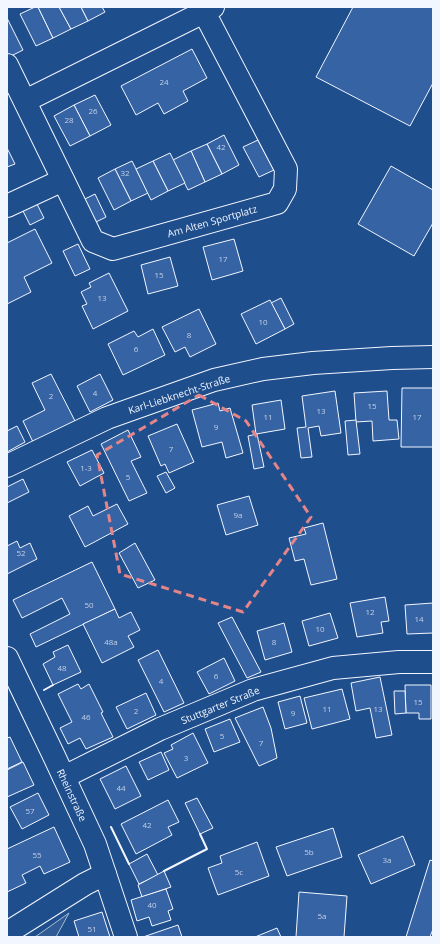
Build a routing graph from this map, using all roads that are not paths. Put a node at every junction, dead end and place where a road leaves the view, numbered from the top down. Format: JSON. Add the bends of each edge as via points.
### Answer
{"nodes":[{"id":1,"x":208,"y":10,"type":"edge"},
{"id":2,"x":7,"y":65,"type":"edge"},
{"id":3,"x":25,"y":101,"type":"junction"},
{"id":4,"x":63,"y":180,"type":"junction"},
{"id":5,"x":7,"y":206,"type":"edge"},
{"id":6,"x":433,"y":357,"type":"edge"},
{"id":7,"x":7,"y":466,"type":"edge"},
{"id":8,"x":7,"y":658,"type":"edge"},
{"id":9,"x":433,"y":662,"type":"edge"},
{"id":10,"x":64,"y":777,"type":"junction"},
{"id":11,"x":105,"y":874,"type":"junction"},
{"id":12,"x":7,"y":933,"type":"edge"},
{"id":13,"x":126,"y":937,"type":"edge"}],
"edges":[{"from":1,"to":3,"type":"street","name":"Am Alten Sportplatz"},
{"from":1,"to":4,"type":"street","name":"Am Alten Sportplatz","via":[[286,168],[285,189],[277,203],[113,249],[93,241]]},
{"from":2,"to":3,"type":"street","name":"Am Alten Sportplatz"},
{"from":3,"to":4,"type":"street","name":"Am Alten Sportplatz"},
{"from":4,"to":5,"type":"street"},
{"from":6,"to":7,"type":"street","name":"Karl-Liebknecht-Straße","via":[[314,363],[263,369],[214,380],[107,418]]},
{"from":8,"to":10,"type":"street","name":"Rheinstraße"},
{"from":9,"to":10,"type":"street","name":"Stuttgarter Straße","via":[[399,662],[333,668],[252,690],[160,729]]},
{"from":10,"to":11,"type":"street","name":"Rheinstraße","via":[[95,844]]},
{"from":11,"to":12,"type":"street"},
{"from":11,"to":13,"type":"street","name":"Rheinstraße"}]}
